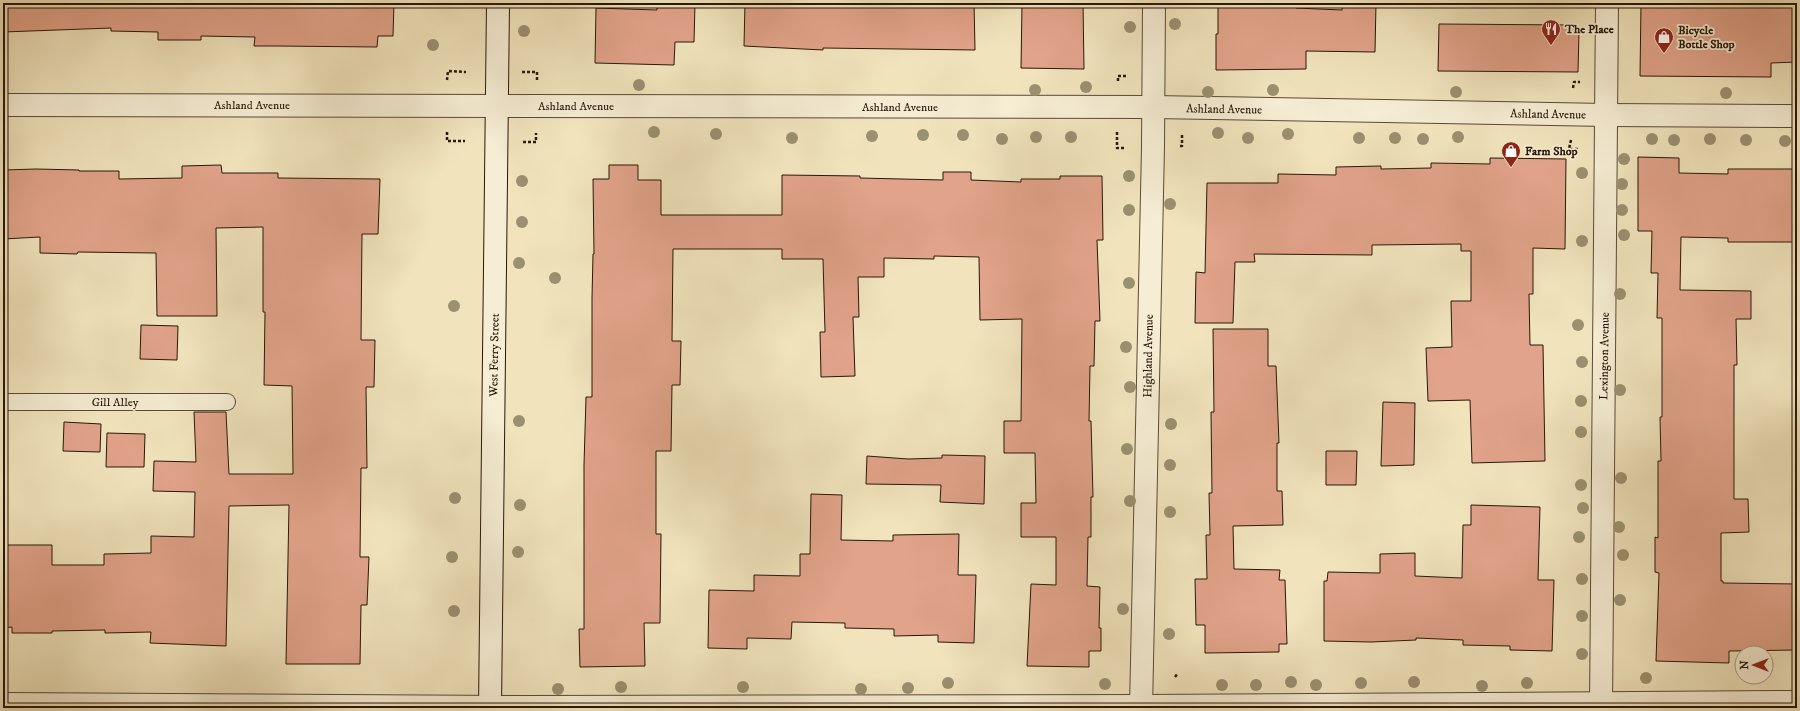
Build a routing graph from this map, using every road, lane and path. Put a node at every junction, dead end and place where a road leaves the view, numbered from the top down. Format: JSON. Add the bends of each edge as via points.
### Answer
{"nodes":[{"id":1,"x":498,"y":3,"type":"edge"},
{"id":2,"x":1154,"y":3,"type":"edge"},
{"id":3,"x":1607,"y":3,"type":"edge"},
{"id":4,"x":448,"y":71,"type":"dead end"},
{"id":5,"x":466,"y":72,"type":"dead end"},
{"id":6,"x":517,"y":72,"type":"dead end"},
{"id":7,"x":537,"y":72,"type":"dead end"},
{"id":8,"x":1118,"y":76,"type":"dead end"},
{"id":9,"x":1128,"y":76,"type":"dead end"},
{"id":10,"x":1574,"y":82,"type":"dead end"},
{"id":11,"x":1581,"y":82,"type":"dead end"},
{"id":12,"x":3,"y":105,"type":"edge"},
{"id":13,"x":497,"y":106,"type":"junction"},
{"id":14,"x":1153,"y":108,"type":"junction"},
{"id":15,"x":1606,"y":115,"type":"junction"},
{"id":16,"x":1797,"y":116,"type":"edge"},
{"id":17,"x":447,"y":130,"type":"dead end"},
{"id":18,"x":536,"y":130,"type":"dead end"},
{"id":19,"x":1117,"y":132,"type":"dead end"},
{"id":20,"x":1182,"y":135,"type":"dead end"},
{"id":21,"x":465,"y":141,"type":"dead end"},
{"id":22,"x":518,"y":142,"type":"dead end"},
{"id":23,"x":1182,"y":146,"type":"dead end"},
{"id":24,"x":1129,"y":148,"type":"dead end"},
{"id":25,"x":1569,"y":149,"type":"dead end"},
{"id":26,"x":1580,"y":149,"type":"dead end"},
{"id":27,"x":3,"y":402,"type":"edge"},
{"id":28,"x":227,"y":402,"type":"dead end"},
{"id":29,"x":1178,"y":673,"type":"dead end"},
{"id":30,"x":1174,"y":676,"type":"dead end"},
{"id":31,"x":1797,"y":702,"type":"edge"},
{"id":32,"x":3,"y":704,"type":"edge"},
{"id":33,"x":1601,"y":705,"type":"edge"},
{"id":34,"x":490,"y":707,"type":"edge"},
{"id":35,"x":1141,"y":707,"type":"edge"}],
"edges":[{"from":1,"to":13,"type":"street","name":"West Ferry Street"},
{"from":2,"to":14,"type":"street","name":"Highland Avenue"},
{"from":3,"to":15,"type":"street","name":"Lexington Avenue"},
{"from":4,"to":5,"type":"path"},
{"from":6,"to":7,"type":"path"},
{"from":8,"to":9,"type":"path"},
{"from":10,"to":11,"type":"path"},
{"from":12,"to":13,"type":"street","name":"Ashland Avenue"},
{"from":13,"to":14,"type":"street","name":"Ashland Avenue"},
{"from":13,"to":34,"type":"street","name":"West Ferry Street"},
{"from":14,"to":15,"type":"street","name":"Ashland Avenue"},
{"from":14,"to":35,"type":"street","name":"Highland Avenue"},
{"from":15,"to":16,"type":"street","name":"Ashland Avenue"},
{"from":15,"to":33,"type":"street","name":"Lexington Avenue"},
{"from":17,"to":21,"type":"path","via":[[447,141]]},
{"from":18,"to":22,"type":"path","via":[[536,142]]},
{"from":19,"to":24,"type":"path","via":[[1117,148]]},
{"from":20,"to":23,"type":"path"},
{"from":25,"to":26,"type":"path"},
{"from":27,"to":28,"type":"lane","name":"Gill Alley"},
{"from":29,"to":30,"type":"path"},
{"from":31,"to":33,"type":"street"},
{"from":32,"to":34,"type":"street"},
{"from":33,"to":35,"type":"street"},
{"from":34,"to":35,"type":"street"}]}
